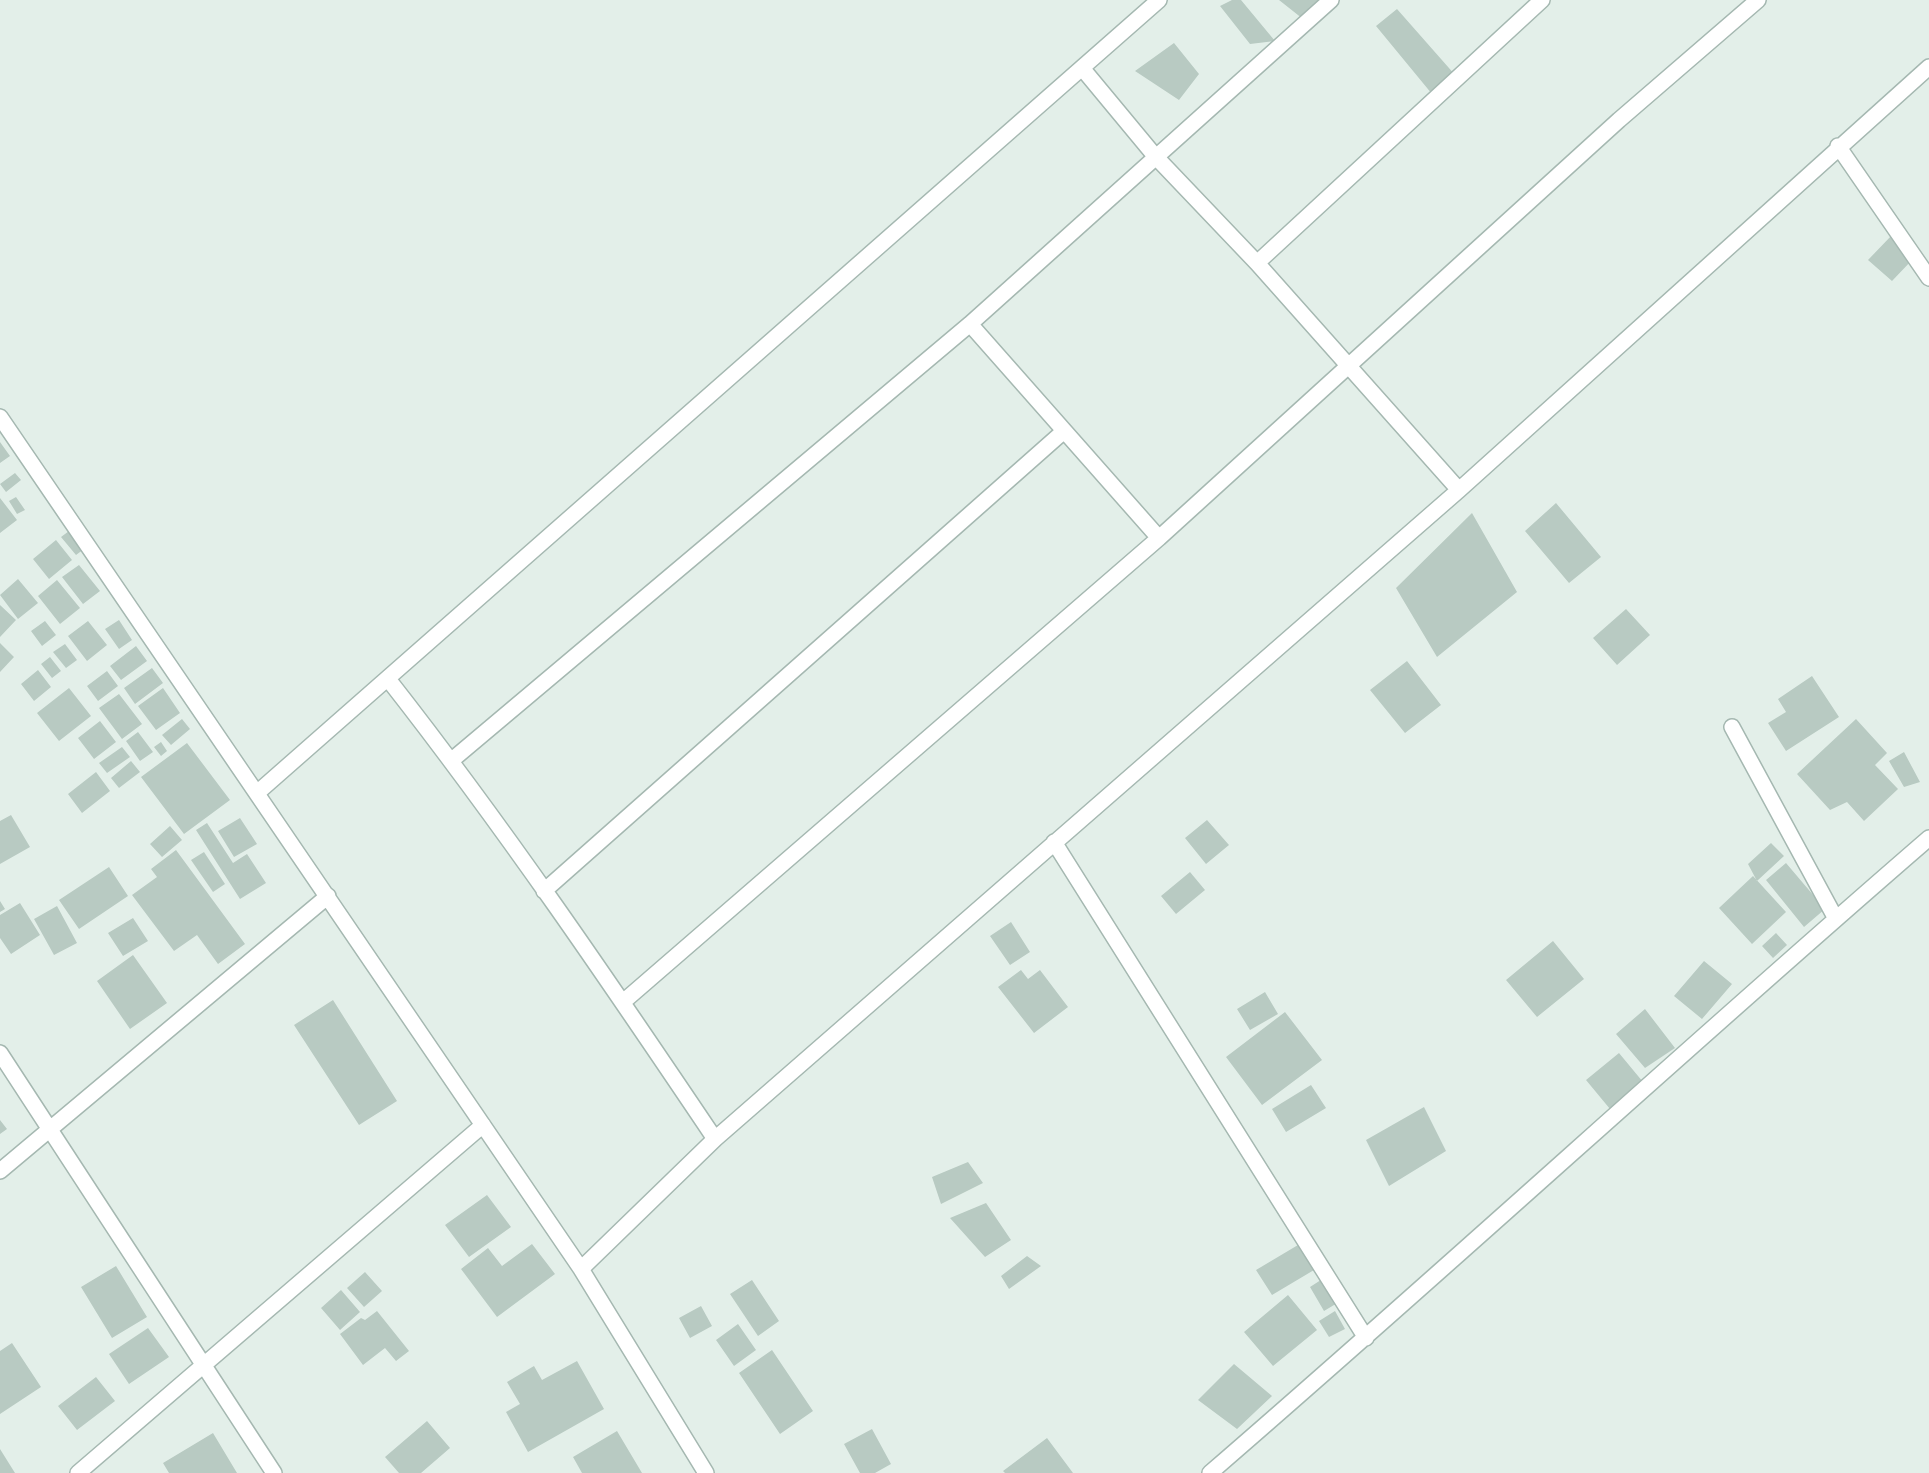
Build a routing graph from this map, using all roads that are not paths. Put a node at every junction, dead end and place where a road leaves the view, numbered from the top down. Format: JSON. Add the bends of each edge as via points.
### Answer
{"nodes":[{"id":1,"x":1159,"y":0,"type":"edge"},
{"id":2,"x":1331,"y":0,"type":"edge"},
{"id":3,"x":1542,"y":0,"type":"edge"},
{"id":4,"x":1758,"y":0,"type":"edge"},
{"id":5,"x":1929,"y":66,"type":"edge"},
{"id":6,"x":1082,"y":68,"type":"junction"},
{"id":7,"x":1838,"y":146,"type":"junction"},
{"id":8,"x":1155,"y":156,"type":"junction"},
{"id":9,"x":1257,"y":263,"type":"junction"},
{"id":10,"x":1929,"y":278,"type":"edge"},
{"id":11,"x":970,"y":324,"type":"junction"},
{"id":12,"x":1350,"y":366,"type":"junction"},
{"id":13,"x":0,"y":417,"type":"edge"},
{"id":14,"x":1064,"y":431,"type":"junction"},
{"id":15,"x":1459,"y":490,"type":"junction"},
{"id":16,"x":1159,"y":538,"type":"junction"},
{"id":17,"x":388,"y":679,"type":"junction"},
{"id":18,"x":1732,"y":727,"type":"dead end"},
{"id":19,"x":452,"y":760,"type":"junction"},
{"id":20,"x":257,"y":794,"type":"junction"},
{"id":21,"x":1929,"y":838,"type":"edge"},
{"id":22,"x":1054,"y":842,"type":"junction"},
{"id":23,"x":544,"y":891,"type":"junction"},
{"id":24,"x":328,"y":896,"type":"junction"},
{"id":25,"x":1836,"y":919,"type":"junction"},
{"id":26,"x":623,"y":1002,"type":"junction"},
{"id":27,"x":0,"y":1053,"type":"edge"},
{"id":28,"x":483,"y":1124,"type":"junction"},
{"id":29,"x":51,"y":1129,"type":"junction"},
{"id":30,"x":715,"y":1139,"type":"junction"},
{"id":31,"x":0,"y":1171,"type":"edge"},
{"id":32,"x":581,"y":1269,"type":"junction"},
{"id":33,"x":1366,"y":1338,"type":"junction"},
{"id":34,"x":202,"y":1367,"type":"junction"},
{"id":35,"x":78,"y":1473,"type":"edge"},
{"id":36,"x":274,"y":1473,"type":"edge"},
{"id":37,"x":706,"y":1473,"type":"edge"},
{"id":38,"x":1210,"y":1473,"type":"edge"}],
"edges":[{"from":1,"to":6,"type":"street"},
{"from":2,"to":8,"type":"street"},
{"from":3,"to":9,"type":"street"},
{"from":4,"to":12,"type":"street","via":[[1619,120]]},
{"from":5,"to":7,"type":"street"},
{"from":6,"to":8,"type":"street"},
{"from":6,"to":17,"type":"street"},
{"from":7,"to":10,"type":"street"},
{"from":7,"to":15,"type":"street"},
{"from":8,"to":9,"type":"street"},
{"from":8,"to":11,"type":"street"},
{"from":9,"to":12,"type":"street"},
{"from":11,"to":14,"type":"street"},
{"from":11,"to":19,"type":"street"},
{"from":12,"to":15,"type":"street"},
{"from":12,"to":16,"type":"street"},
{"from":13,"to":20,"type":"street"},
{"from":14,"to":16,"type":"street"},
{"from":14,"to":23,"type":"street"},
{"from":15,"to":22,"type":"street"},
{"from":16,"to":26,"type":"street"},
{"from":17,"to":19,"type":"street"},
{"from":17,"to":20,"type":"street"},
{"from":18,"to":25,"type":"street"},
{"from":19,"to":23,"type":"street"},
{"from":20,"to":24,"type":"street"},
{"from":21,"to":25,"type":"street"},
{"from":22,"to":30,"type":"street"},
{"from":22,"to":33,"type":"street"},
{"from":23,"to":26,"type":"street"},
{"from":24,"to":28,"type":"street"},
{"from":24,"to":29,"type":"street"},
{"from":25,"to":33,"type":"street"},
{"from":26,"to":30,"type":"street"},
{"from":27,"to":29,"type":"street"},
{"from":28,"to":32,"type":"street"},
{"from":28,"to":34,"type":"street"},
{"from":29,"to":31,"type":"street"},
{"from":29,"to":34,"type":"street"},
{"from":30,"to":32,"type":"street"},
{"from":32,"to":37,"type":"street"},
{"from":33,"to":38,"type":"street"},
{"from":34,"to":35,"type":"street"},
{"from":34,"to":36,"type":"street"}]}
